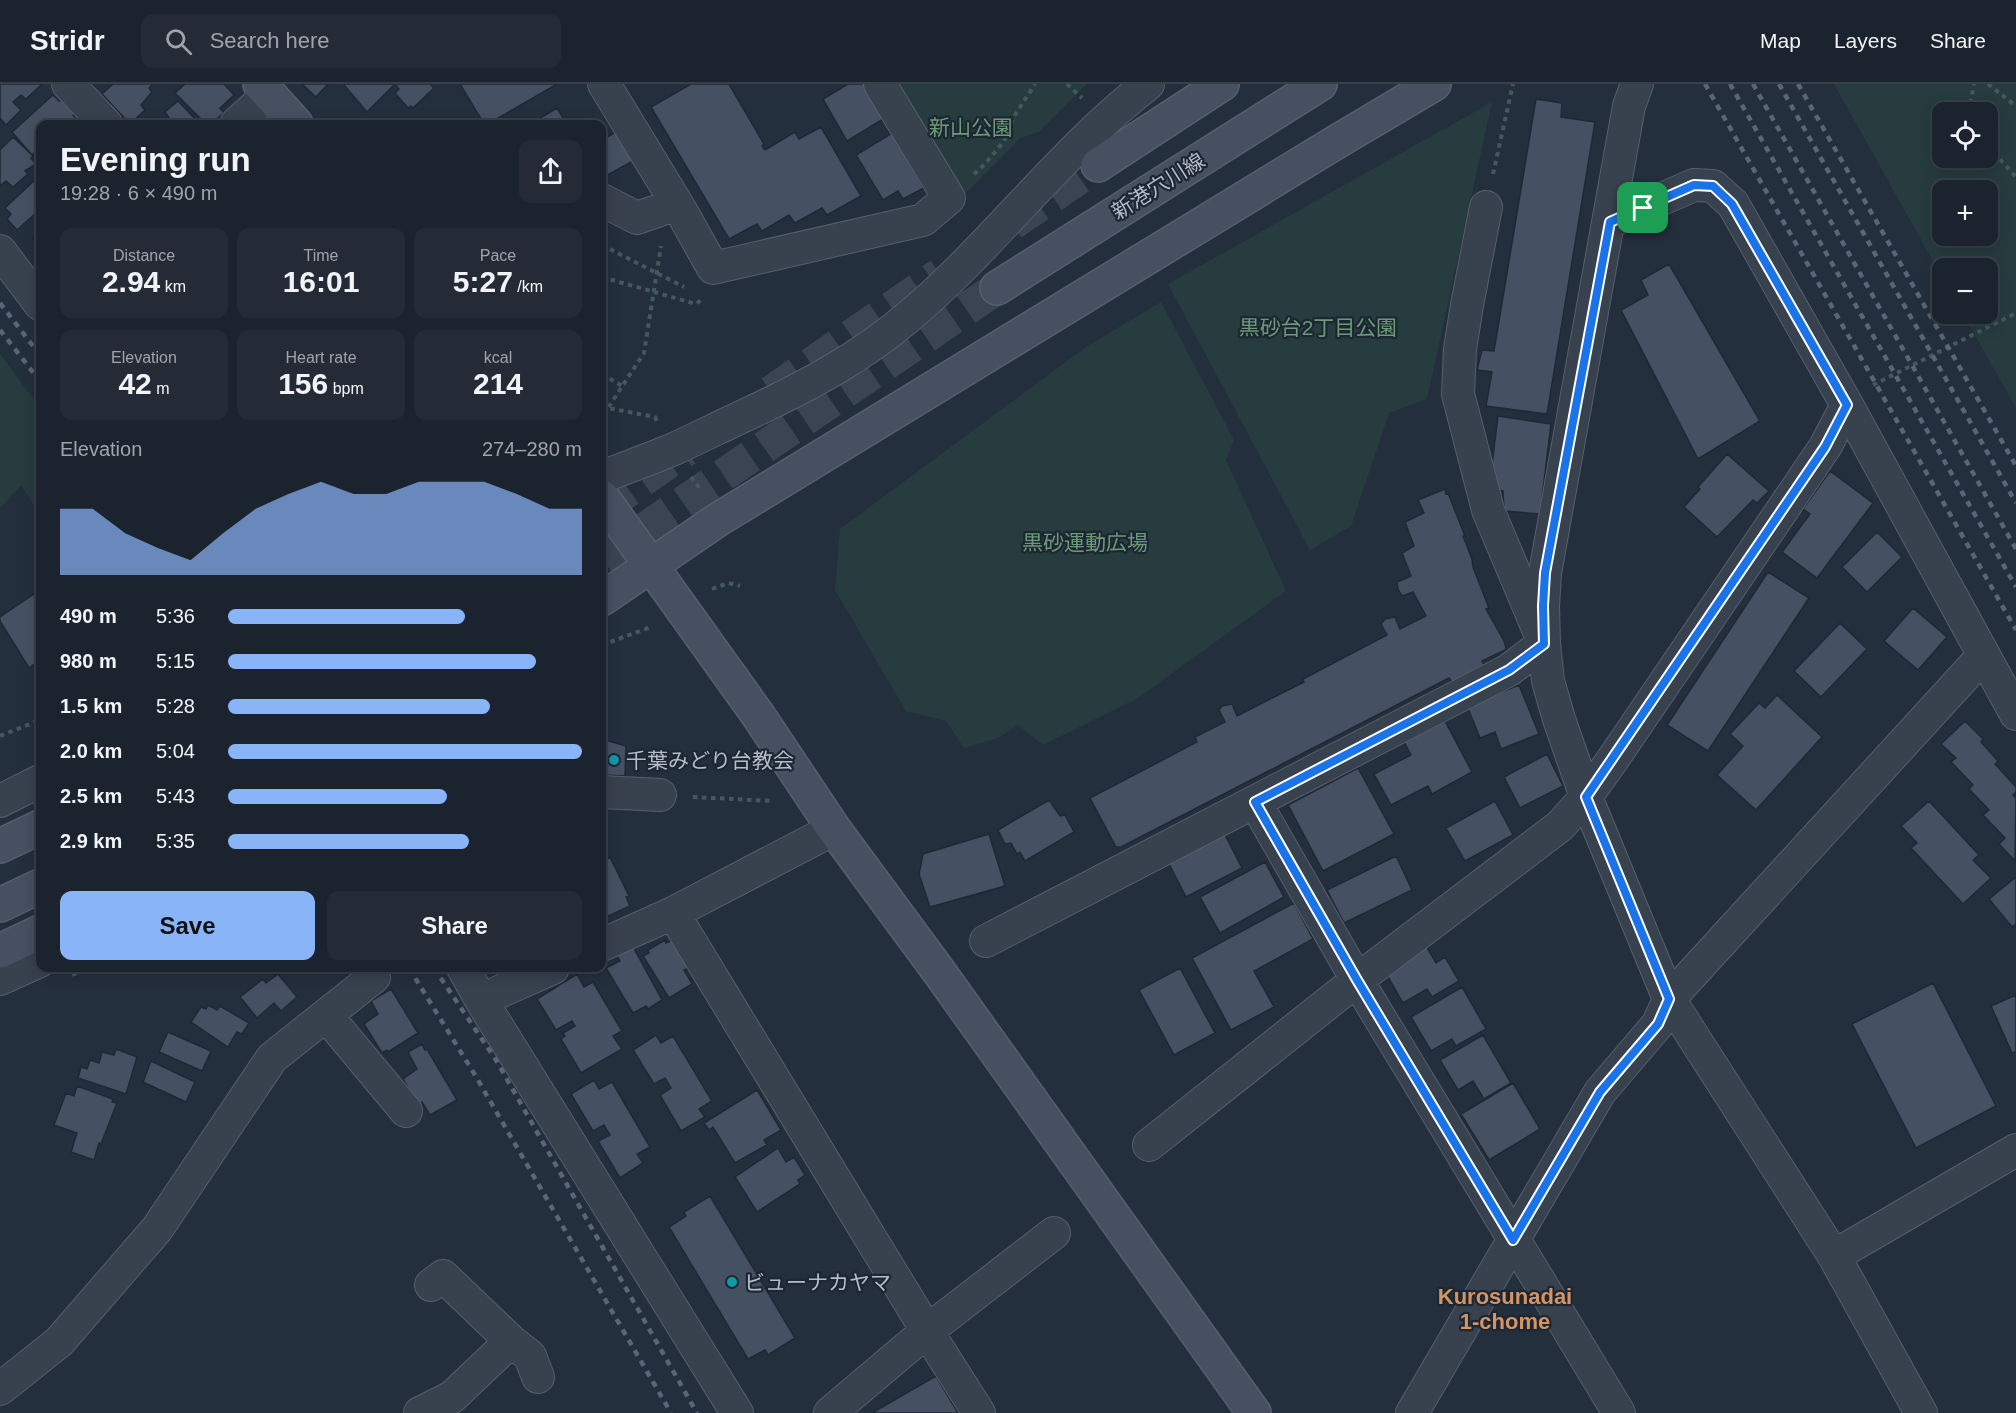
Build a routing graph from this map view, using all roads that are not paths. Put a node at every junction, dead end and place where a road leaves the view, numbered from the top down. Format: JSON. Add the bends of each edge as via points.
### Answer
{"nodes":[{"id":1,"x":68,"y":84,"type":"edge"},
{"id":2,"x":880,"y":84,"type":"edge"},
{"id":3,"x":1148,"y":84,"type":"edge"},
{"id":4,"x":1222,"y":84,"type":"edge"},
{"id":5,"x":1320,"y":84,"type":"edge"},
{"id":6,"x":1434,"y":84,"type":"edge"},
{"id":7,"x":1636,"y":84,"type":"edge"},
{"id":8,"x":615,"y":88,"type":"edge"},
{"id":9,"x":265,"y":89,"type":"edge"},
{"id":10,"x":102,"y":120,"type":"edge"},
{"id":11,"x":239,"y":120,"type":"edge"},
{"id":12,"x":293,"y":120,"type":"edge"},
{"id":13,"x":1098,"y":165,"type":"tunnel mouth"},
{"id":14,"x":606,"y":202,"type":"edge"},
{"id":15,"x":677,"y":204,"type":"junction"},
{"id":16,"x":1486,"y":207,"type":"road end"},
{"id":17,"x":1610,"y":222,"type":"junction"},
{"id":18,"x":0,"y":251,"type":"edge"},
{"id":19,"x":997,"y":288,"type":"tunnel mouth"},
{"id":20,"x":36,"y":299,"type":"edge"},
{"id":21,"x":1847,"y":405,"type":"junction"},
{"id":22,"x":606,"y":475,"type":"edge"},
{"id":23,"x":606,"y":503,"type":"edge"},
{"id":24,"x":650,"y":566,"type":"junction"},
{"id":25,"x":606,"y":596,"type":"edge"},
{"id":26,"x":1544,"y":644,"type":"junction"},
{"id":27,"x":1983,"y":656,"type":"junction"},
{"id":28,"x":2016,"y":714,"type":"edge"},
{"id":29,"x":36,"y":764,"type":"edge"},
{"id":30,"x":0,"y":780,"type":"edge"},
{"id":31,"x":36,"y":783,"type":"edge"},
{"id":32,"x":606,"y":792,"type":"edge"},
{"id":33,"x":660,"y":795,"type":"road end"},
{"id":34,"x":1586,"y":797,"type":"junction"},
{"id":35,"x":0,"y":801,"type":"edge"},
{"id":36,"x":1255,"y":802,"type":"junction"},
{"id":37,"x":36,"y":829,"type":"edge"},
{"id":38,"x":834,"y":829,"type":"junction"},
{"id":39,"x":0,"y":846,"type":"edge"},
{"id":40,"x":36,"y":888,"type":"edge"},
{"id":41,"x":0,"y":905,"type":"edge"},
{"id":42,"x":672,"y":913,"type":"junction"},
{"id":43,"x":36,"y":934,"type":"edge"},
{"id":44,"x":986,"y":941,"type":"dead end"},
{"id":45,"x":606,"y":943,"type":"edge"},
{"id":46,"x":0,"y":951,"type":"edge"},
{"id":47,"x":36,"y":963,"type":"edge"},
{"id":48,"x":465,"y":972,"type":"edge"},
{"id":49,"x":544,"y":972,"type":"edge"},
{"id":50,"x":374,"y":977,"type":"dead end"},
{"id":51,"x":0,"y":979,"type":"edge"},
{"id":52,"x":1357,"y":980,"type":"junction"},
{"id":53,"x":1669,"y":999,"type":"junction"},
{"id":54,"x":481,"y":1000,"type":"junction"},
{"id":55,"x":326,"y":1015,"type":"junction"},
{"id":56,"x":406,"y":1111,"type":"dead end"},
{"id":57,"x":1149,"y":1144,"type":"dead end"},
{"id":58,"x":2016,"y":1150,"type":"edge"},
{"id":59,"x":1054,"y":1233,"type":"dead end"},
{"id":60,"x":1513,"y":1240,"type":"junction"},
{"id":61,"x":1834,"y":1256,"type":"junction"},
{"id":62,"x":431,"y":1285,"type":"dead end"},
{"id":63,"x":927,"y":1331,"type":"junction"},
{"id":64,"x":511,"y":1341,"type":"junction"},
{"id":65,"x":538,"y":1377,"type":"dead end"},
{"id":66,"x":0,"y":1389,"type":"edge"},
{"id":67,"x":420,"y":1413,"type":"edge"},
{"id":68,"x":736,"y":1413,"type":"edge"},
{"id":69,"x":830,"y":1413,"type":"edge"},
{"id":70,"x":979,"y":1413,"type":"edge"},
{"id":71,"x":1254,"y":1413,"type":"edge"},
{"id":72,"x":1412,"y":1413,"type":"edge"},
{"id":73,"x":1619,"y":1413,"type":"edge"},
{"id":74,"x":1922,"y":1413,"type":"edge"}],
"edges":[{"from":1,"to":10,"type":"street"},
{"from":2,"to":15,"type":"street","via":[[950,198],[923,220],[713,268]]},
{"from":3,"to":22,"type":"street","via":[[1064,159],[955,275],[864,351],[807,386],[672,450]]},
{"from":4,"to":13,"type":"street"},
{"from":5,"to":19,"type":"street","name":"新港穴川線"},
{"from":6,"to":24,"type":"street","via":[[719,519]]},
{"from":7,"to":17,"type":"street"},
{"from":8,"to":15,"type":"street"},
{"from":9,"to":11,"type":"street"},
{"from":9,"to":12,"type":"street"},
{"from":14,"to":15,"type":"street","via":[[637,218]]},
{"from":16,"to":26,"type":"street","via":[[1460,349],[1458,394],[1488,510]]},
{"from":17,"to":21,"type":"street","via":[[1694,185],[1713,186],[1732,204]]},
{"from":17,"to":26,"type":"street","via":[[1545,573]]},
{"from":18,"to":20,"type":"street"},
{"from":21,"to":27,"type":"street"},
{"from":21,"to":34,"type":"street","via":[[1825,447]]},
{"from":23,"to":24,"type":"street"},
{"from":24,"to":25,"type":"street"},
{"from":24,"to":38,"type":"street","via":[[758,715]]},
{"from":26,"to":34,"type":"street","via":[[1558,719]]},
{"from":26,"to":36,"type":"street","via":[[1509,670]]},
{"from":27,"to":28,"type":"street"},
{"from":27,"to":53,"type":"street"},
{"from":29,"to":30,"type":"street"},
{"from":31,"to":35,"type":"street"},
{"from":32,"to":33,"type":"street"},
{"from":34,"to":52,"type":"street","via":[[1560,826]]},
{"from":34,"to":53,"type":"street"},
{"from":36,"to":44,"type":"street"},
{"from":36,"to":52,"type":"street"},
{"from":37,"to":39,"type":"street"},
{"from":38,"to":42,"type":"street"},
{"from":38,"to":71,"type":"street"},
{"from":40,"to":41,"type":"street"},
{"from":42,"to":45,"type":"street"},
{"from":42,"to":63,"type":"street"},
{"from":43,"to":46,"type":"street"},
{"from":47,"to":51,"type":"street"},
{"from":48,"to":54,"type":"street"},
{"from":49,"to":54,"type":"street"},
{"from":50,"to":55,"type":"street"},
{"from":52,"to":57,"type":"street"},
{"from":52,"to":60,"type":"street"},
{"from":53,"to":60,"type":"street","via":[[1658,1024],[1600,1092]]},
{"from":53,"to":61,"type":"street"},
{"from":54,"to":68,"type":"street"},
{"from":55,"to":56,"type":"street"},
{"from":55,"to":66,"type":"street","via":[[272,1058],[157,1229],[59,1342]]},
{"from":58,"to":61,"type":"street"},
{"from":59,"to":63,"type":"street"},
{"from":60,"to":72,"type":"street"},
{"from":60,"to":73,"type":"street"},
{"from":61,"to":74,"type":"street"},
{"from":62,"to":64,"type":"street","via":[[443,1276]]},
{"from":63,"to":69,"type":"street"},
{"from":63,"to":70,"type":"street"},
{"from":64,"to":65,"type":"street","via":[[530,1356]]},
{"from":64,"to":67,"type":"street","via":[[452,1397]]}]}
